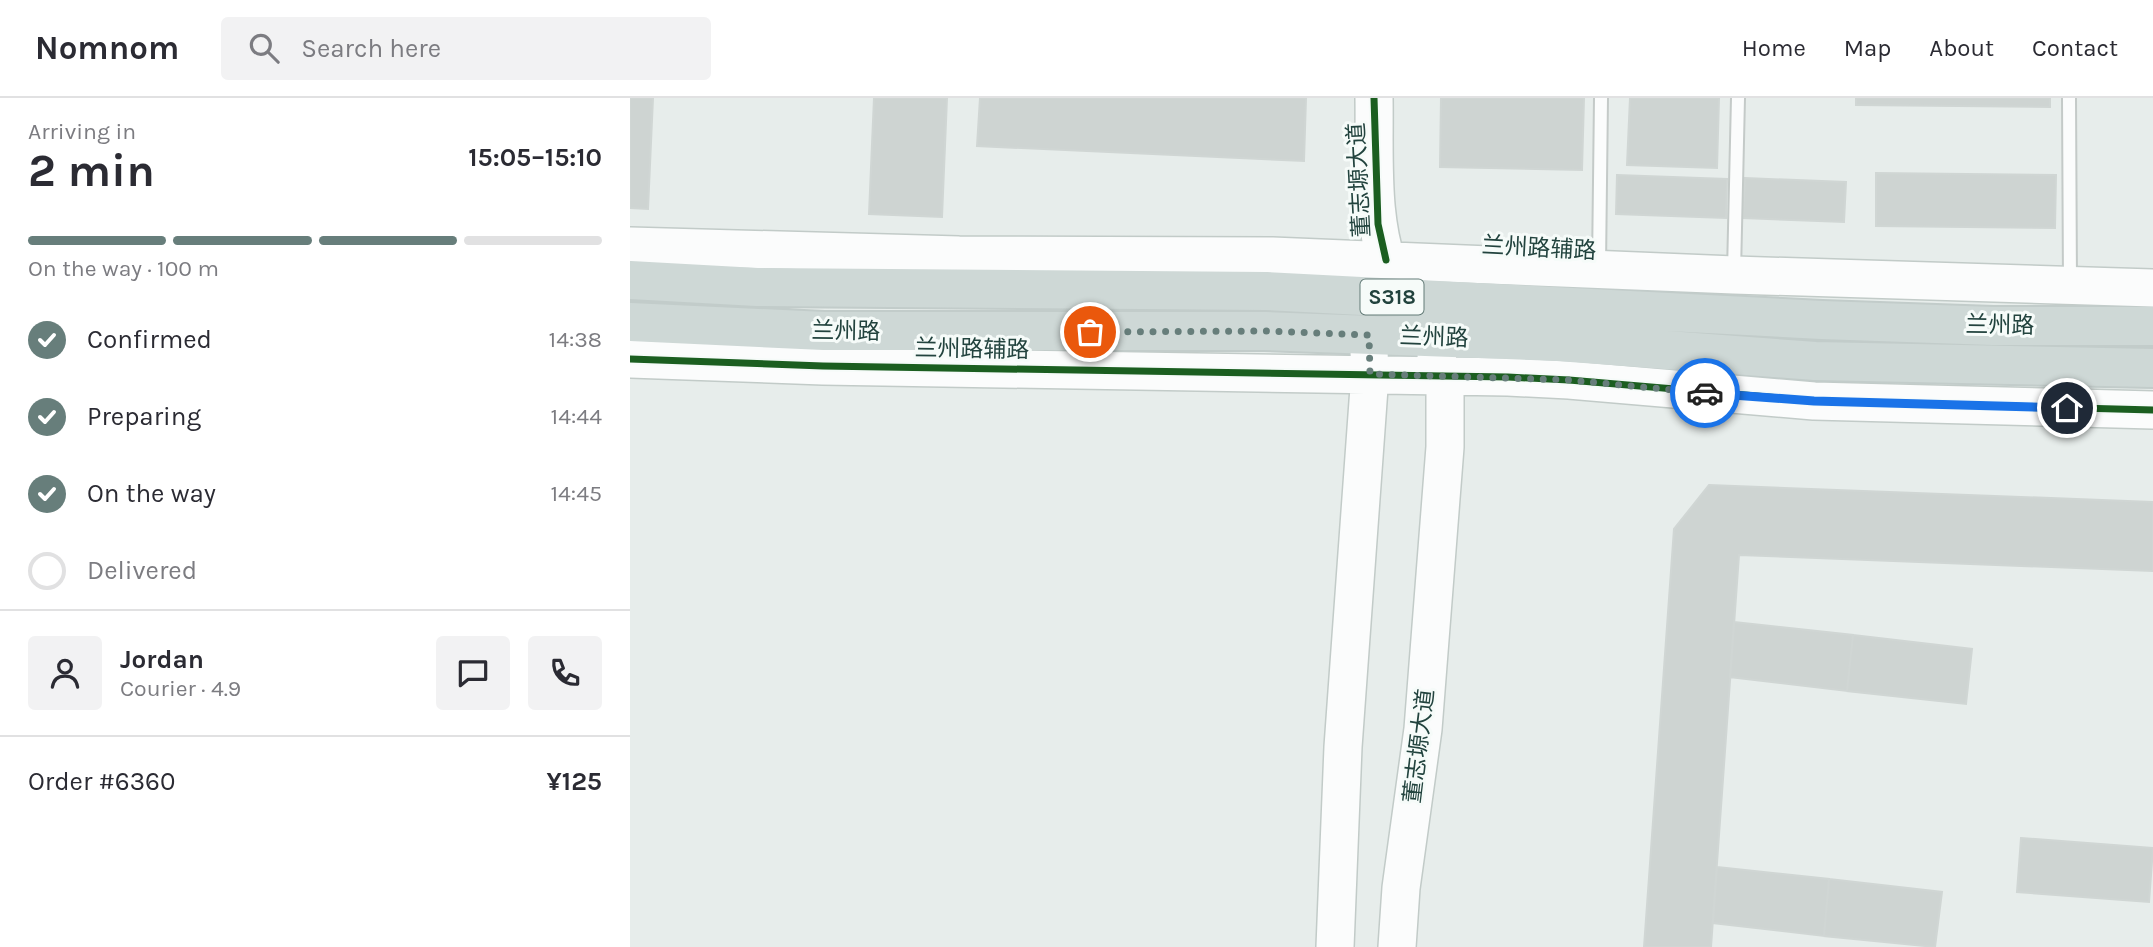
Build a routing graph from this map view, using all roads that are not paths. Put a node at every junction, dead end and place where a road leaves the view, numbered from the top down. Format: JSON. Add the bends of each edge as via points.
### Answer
{"nodes":[{"id":1,"x":1361,"y":98,"type":"edge"},
{"id":2,"x":1374,"y":98,"type":"edge"},
{"id":3,"x":1601,"y":98,"type":"edge"},
{"id":4,"x":1738,"y":98,"type":"edge"},
{"id":5,"x":2069,"y":98,"type":"edge"},
{"id":6,"x":630,"y":246,"type":"edge"},
{"id":7,"x":1599,"y":270,"type":"junction"},
{"id":8,"x":1734,"y":275,"type":"junction"},
{"id":9,"x":1381,"y":278,"type":"junction"},
{"id":10,"x":630,"y":281,"type":"edge"},
{"id":11,"x":2070,"y":286,"type":"junction"},
{"id":12,"x":2153,"y":288,"type":"edge"},
{"id":13,"x":630,"y":322,"type":"edge"},
{"id":14,"x":2153,"y":326,"type":"edge"},
{"id":15,"x":1369,"y":335,"type":"junction"},
{"id":16,"x":1427,"y":337,"type":"junction"},
{"id":17,"x":630,"y":359,"type":"edge"},
{"id":18,"x":2153,"y":368,"type":"edge"},
{"id":19,"x":1370,"y":374,"type":"junction"},
{"id":20,"x":1442,"y":376,"type":"junction"},
{"id":21,"x":2153,"y":410,"type":"edge"},
{"id":22,"x":1335,"y":947,"type":"edge"},
{"id":23,"x":1397,"y":947,"type":"edge"}],
"edges":[{"from":1,"to":9,"type":"street","name":"董志塬大道"},
{"from":2,"to":9,"type":"street","name":"董志塬大道"},
{"from":3,"to":7,"type":"lane"},
{"from":4,"to":8,"type":"lane"},
{"from":5,"to":11,"type":"lane"},
{"from":6,"to":9,"type":"street","name":"兰州路辅路","via":[[959,255],[1114,254]]},
{"from":7,"to":8,"type":"street","name":"兰州路辅路"},
{"from":7,"to":9,"type":"street","name":"兰州路辅路"},
{"from":8,"to":11,"type":"street","name":"兰州路辅路"},
{"from":9,"to":10,"type":"main road","name":"兰州路","number":"S318","via":[[1266,291],[757,287]]},
{"from":9,"to":14,"type":"main road","name":"兰州路","number":"S318","via":[[1836,320]]},
{"from":9,"to":15,"type":"street","name":"董志塬大道"},
{"from":9,"to":16,"type":"street","name":"董志塬大道"},
{"from":11,"to":12,"type":"street","name":"兰州路辅路"},
{"from":13,"to":15,"type":"main road","name":"兰州路","number":"S318","via":[[824,331]]},
{"from":15,"to":16,"type":"main road","name":"兰州路","number":"S318"},
{"from":15,"to":19,"type":"street","name":"董志塬大道"},
{"from":16,"to":18,"type":"main road","name":"兰州路","number":"S318","via":[[1815,361]]},
{"from":16,"to":20,"type":"street","name":"董志塬大道"},
{"from":17,"to":19,"type":"street","name":"兰州路辅路"},
{"from":19,"to":20,"type":"street","name":"兰州路辅路"},
{"from":19,"to":22,"type":"street","name":"董志塬大道","via":[[1343,747]]},
{"from":20,"to":21,"type":"street","name":"兰州路辅路","via":[[1569,380],[1814,401]]},
{"from":20,"to":23,"type":"street","name":"董志塬大道","via":[[1447,407],[1438,541],[1423,729]]}]}
